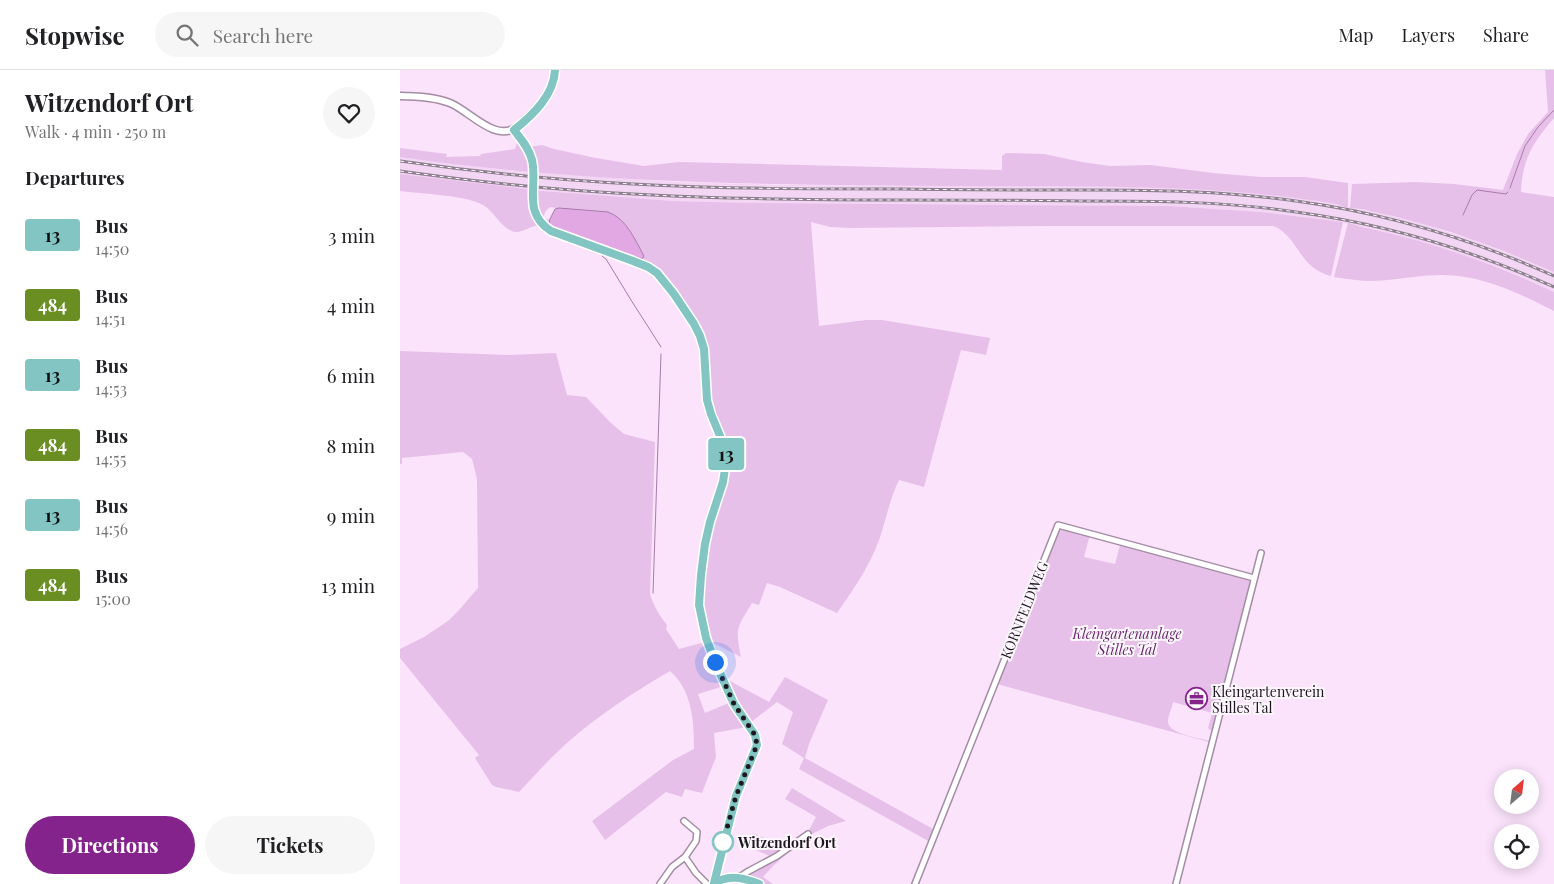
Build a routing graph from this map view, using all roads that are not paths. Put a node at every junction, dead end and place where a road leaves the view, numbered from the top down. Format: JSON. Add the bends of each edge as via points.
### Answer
{"nodes":[{"id":1,"x":555,"y":70,"type":"edge"},
{"id":2,"x":400,"y":96,"type":"edge"},
{"id":3,"x":514,"y":130,"type":"junction"},
{"id":4,"x":533,"y":169,"type":"tunnel mouth"},
{"id":5,"x":533,"y":194,"type":"tunnel mouth"},
{"id":6,"x":1261,"y":553,"type":"dead end"},
{"id":7,"x":1254,"y":578,"type":"junction"},
{"id":8,"x":684,"y":821,"type":"dead end"},
{"id":9,"x":808,"y":834,"type":"dead end"},
{"id":10,"x":685,"y":857,"type":"junction"},
{"id":11,"x":738,"y":878,"type":"junction"},
{"id":12,"x":660,"y":884,"type":"edge"},
{"id":13,"x":707,"y":884,"type":"edge"},
{"id":14,"x":713,"y":884,"type":"edge"},
{"id":15,"x":759,"y":884,"type":"edge"},
{"id":16,"x":915,"y":884,"type":"edge"},
{"id":17,"x":1176,"y":884,"type":"edge"}],
"edges":[{"from":1,"to":3,"type":"street","via":[[554,82],[547,95]]},
{"from":2,"to":3,"type":"street","via":[[445,101],[490,128],[506,132]]},
{"from":3,"to":4,"type":"street","via":[[529,151]]},
{"from":5,"to":14,"type":"street","via":[[536,214],[547,228],[648,267],[661,277],[694,324],[702,343],[707,400],[723,443],[726,462],[704,550],[699,594],[701,620],[726,686],[757,741],[736,796]]},
{"from":6,"to":7,"type":"street"},
{"from":7,"to":16,"type":"street","name":"KORNFELDWEG","via":[[1058,525]]},
{"from":7,"to":17,"type":"street"},
{"from":8,"to":10,"type":"street","via":[[698,835]]},
{"from":9,"to":11,"type":"street"},
{"from":10,"to":12,"type":"street","via":[[672,867]]},
{"from":10,"to":13,"type":"street"},
{"from":11,"to":14,"type":"street","via":[[726,878]]},
{"from":11,"to":15,"type":"street"}]}
